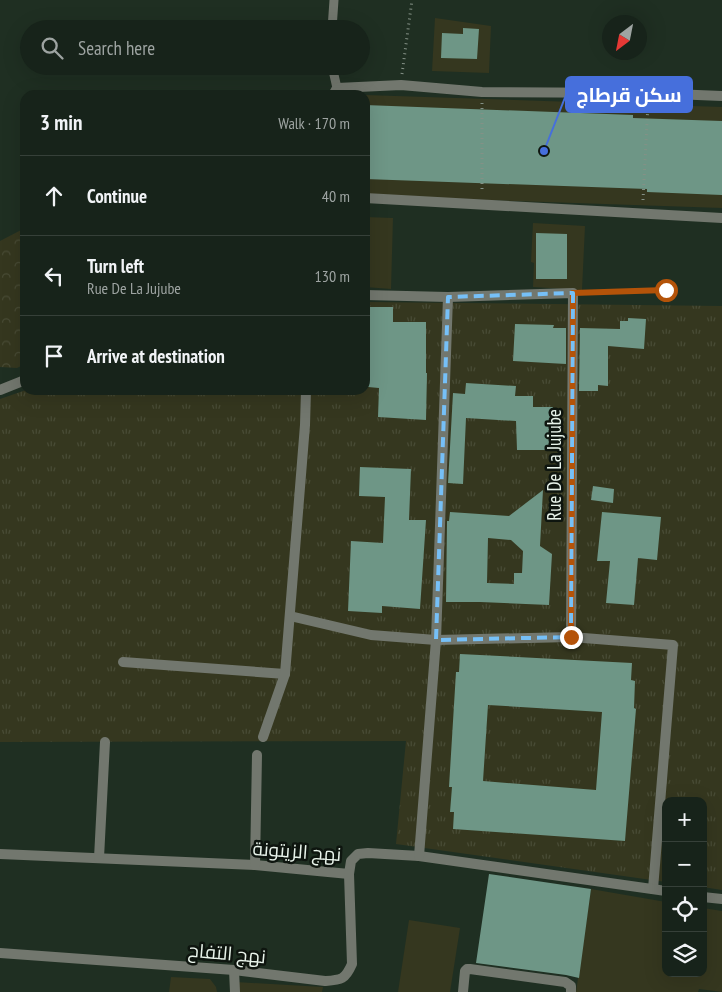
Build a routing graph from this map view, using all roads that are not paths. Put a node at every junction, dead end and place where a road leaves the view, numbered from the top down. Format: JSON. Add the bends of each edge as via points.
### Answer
{"nodes":[{"id":1,"x":334,"y":0,"type":"edge"},
{"id":2,"x":333,"y":20,"type":"edge"},
{"id":3,"x":333,"y":75,"type":"edge"},
{"id":4,"x":335,"y":90,"type":"edge"},
{"id":5,"x":346,"y":90,"type":"edge"},
{"id":6,"x":722,"y":96,"type":"edge"},
{"id":7,"x":370,"y":198,"type":"edge"},
{"id":8,"x":722,"y":218,"type":"edge"},
{"id":9,"x":370,"y":295,"type":"edge"},
{"id":10,"x":448,"y":297,"type":"junction"},
{"id":11,"x":20,"y":382,"type":"edge"},
{"id":12,"x":0,"y":390,"type":"edge"},
{"id":13,"x":306,"y":395,"type":"edge"},
{"id":14,"x":290,"y":616,"type":"junction"},
{"id":15,"x":571,"y":637,"type":"junction"},
{"id":16,"x":436,"y":640,"type":"junction"},
{"id":17,"x":123,"y":662,"type":"dead end"},
{"id":18,"x":285,"y":674,"type":"junction"},
{"id":19,"x":263,"y":737,"type":"dead end"},
{"id":20,"x":105,"y":742,"type":"dead end"},
{"id":21,"x":257,"y":755,"type":"dead end"},
{"id":22,"x":0,"y":854,"type":"edge"},
{"id":23,"x":420,"y":856,"type":"junction"},
{"id":24,"x":99,"y":858,"type":"junction"},
{"id":25,"x":255,"y":865,"type":"junction"},
{"id":26,"x":349,"y":874,"type":"junction"},
{"id":27,"x":653,"y":889,"type":"junction"},
{"id":28,"x":662,"y":890,"type":"edge"},
{"id":29,"x":707,"y":897,"type":"edge"},
{"id":30,"x":722,"y":899,"type":"edge"},
{"id":31,"x":0,"y":952,"type":"edge"},
{"id":32,"x":234,"y":970,"type":"junction"},
{"id":33,"x":235,"y":992,"type":"edge"},
{"id":34,"x":463,"y":992,"type":"edge"},
{"id":35,"x":571,"y":992,"type":"edge"}],
"edges":[{"from":1,"to":2,"type":"lane"},
{"from":3,"to":4,"type":"lane"},
{"from":5,"to":6,"type":"street","via":[[401,85],[482,92]]},
{"from":7,"to":8,"type":"street"},
{"from":9,"to":10,"type":"street"},
{"from":10,"to":15,"type":"street","name":"Rue De La Jujube","via":[[573,293]]},
{"from":10,"to":16,"type":"street"},
{"from":11,"to":12,"type":"street"},
{"from":13,"to":14,"type":"street"},
{"from":14,"to":16,"type":"street","via":[[371,635]]},
{"from":14,"to":18,"type":"street"},
{"from":15,"to":16,"type":"street"},
{"from":15,"to":27,"type":"street","via":[[673,645]]},
{"from":16,"to":23,"type":"street"},
{"from":17,"to":18,"type":"street"},
{"from":18,"to":19,"type":"street"},
{"from":20,"to":24,"type":"street"},
{"from":21,"to":25,"type":"street"},
{"from":22,"to":24,"type":"street","name":"نهج الزيتونة"},
{"from":23,"to":26,"type":"street","name":"نهج الزيتونة","via":[[358,854],[351,861]]},
{"from":23,"to":27,"type":"street","name":"نهج الزيتونة"},
{"from":24,"to":25,"type":"street","name":"نهج الزيتونة"},
{"from":25,"to":26,"type":"street","name":"نهج الزيتونة"},
{"from":26,"to":32,"type":"street","name":"نهج التفاح","via":[[352,964],[347,974],[339,980],[325,981]]},
{"from":27,"to":28,"type":"street","name":"نهج الزيتونة"},
{"from":29,"to":30,"type":"street"},
{"from":31,"to":32,"type":"street","name":"نهج التفاح"},
{"from":32,"to":33,"type":"street"},
{"from":34,"to":35,"type":"street","via":[[465,971],[470,968],[565,982],[571,986]]}]}
